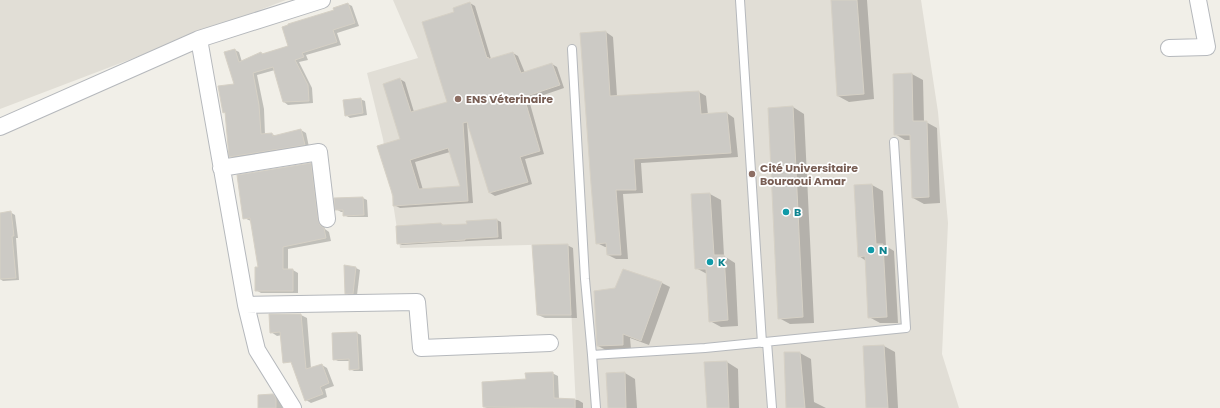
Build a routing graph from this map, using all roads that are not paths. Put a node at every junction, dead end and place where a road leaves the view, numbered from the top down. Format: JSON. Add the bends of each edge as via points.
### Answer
{"nodes":[{"id":1,"x":322,"y":0,"type":"edge"},
{"id":2,"x":740,"y":0,"type":"edge"},
{"id":3,"x":1198,"y":0,"type":"edge"},
{"id":4,"x":199,"y":39,"type":"junction"},
{"id":5,"x":1169,"y":48,"type":"dead end"},
{"id":6,"x":572,"y":49,"type":"dead end"},
{"id":7,"x":0,"y":127,"type":"edge"},
{"id":8,"x":894,"y":142,"type":"dead end"},
{"id":9,"x":221,"y":168,"type":"junction"},
{"id":10,"x":327,"y":219,"type":"dead end"},
{"id":11,"x":246,"y":305,"type":"junction"},
{"id":12,"x":550,"y":342,"type":"dead end"},
{"id":13,"x":765,"y":342,"type":"junction"},
{"id":14,"x":592,"y":355,"type":"junction"},
{"id":15,"x":294,"y":408,"type":"edge"},
{"id":16,"x":596,"y":408,"type":"edge"},
{"id":17,"x":772,"y":408,"type":"edge"}],
"edges":[{"from":1,"to":4,"type":"street"},
{"from":2,"to":13,"type":"lane"},
{"from":3,"to":5,"type":"street","via":[[1207,47]]},
{"from":4,"to":7,"type":"street"},
{"from":4,"to":9,"type":"street"},
{"from":6,"to":14,"type":"lane","via":[[585,279]]},
{"from":8,"to":13,"type":"lane","via":[[906,328]]},
{"from":9,"to":10,"type":"street","via":[[319,152]]},
{"from":9,"to":11,"type":"street"},
{"from":11,"to":12,"type":"street","via":[[417,302],[421,348]]},
{"from":11,"to":15,"type":"street","via":[[257,350]]},
{"from":13,"to":14,"type":"lane"},
{"from":13,"to":17,"type":"lane"},
{"from":14,"to":16,"type":"lane"}]}
